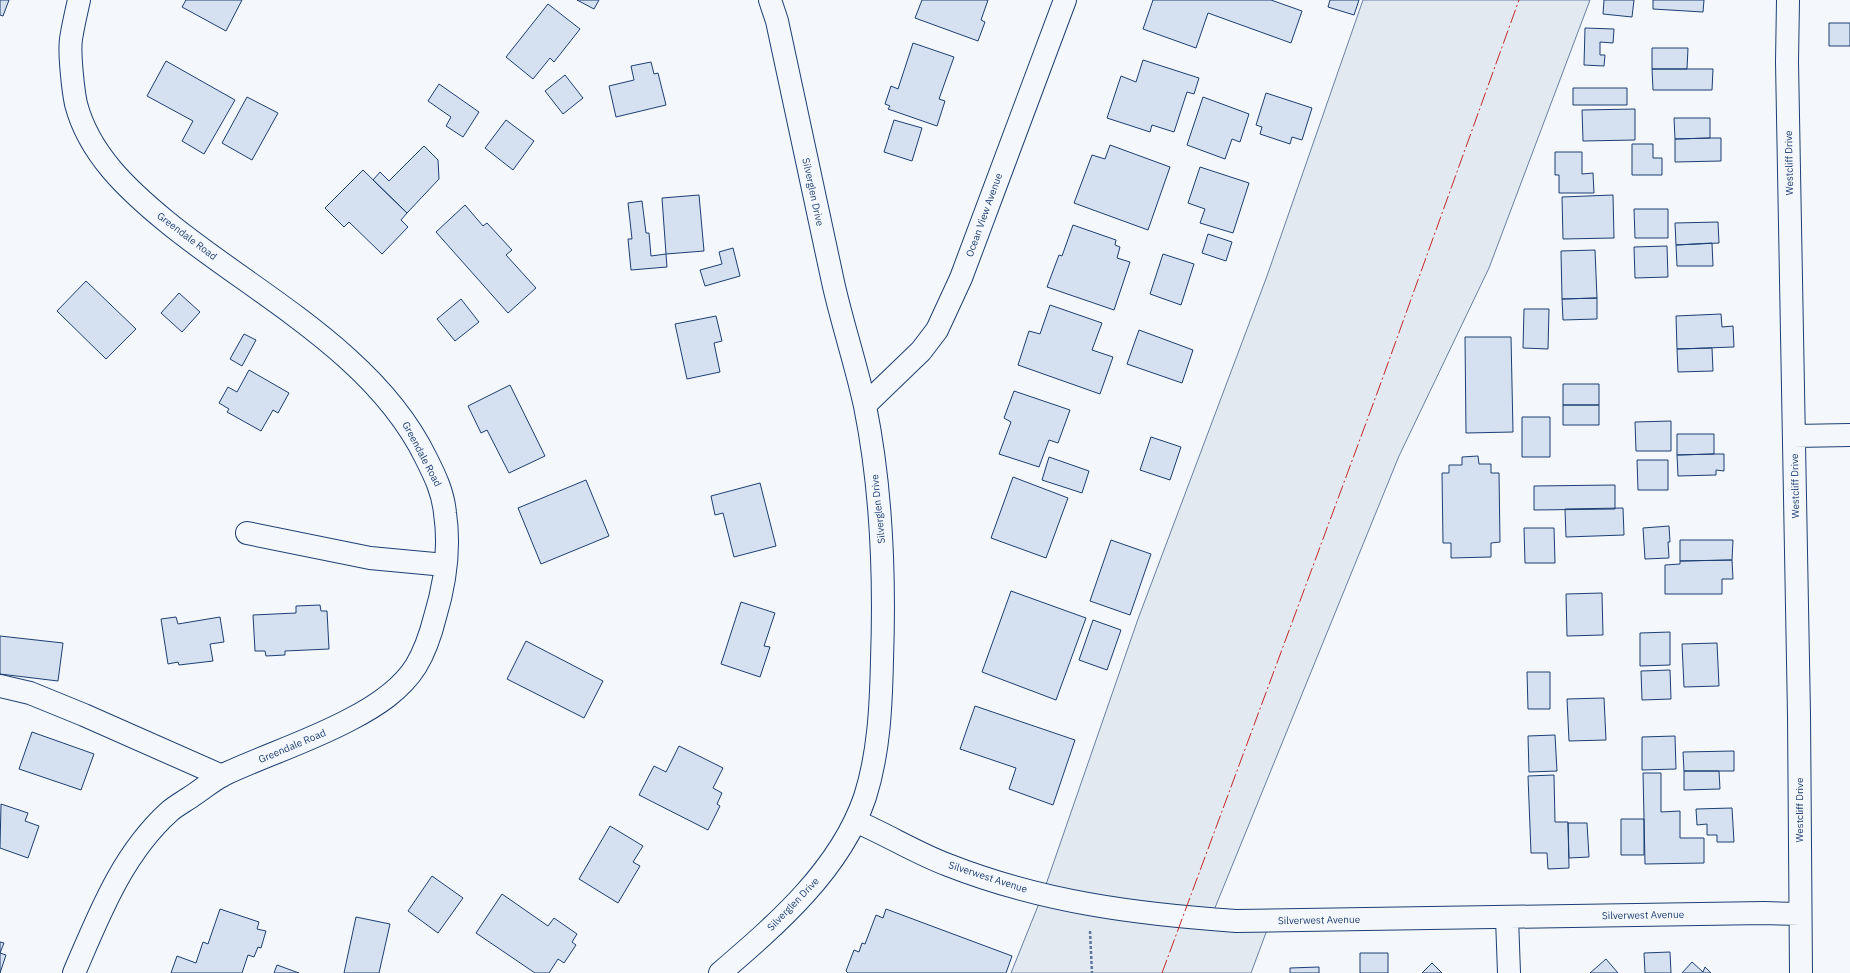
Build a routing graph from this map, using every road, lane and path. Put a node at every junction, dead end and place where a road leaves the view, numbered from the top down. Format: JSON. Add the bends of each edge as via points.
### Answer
{"nodes":[{"id":1,"x":79,"y":0,"type":"edge"},
{"id":2,"x":770,"y":0,"type":"edge"},
{"id":3,"x":1065,"y":0,"type":"edge"},
{"id":4,"x":1788,"y":0,"type":"edge"},
{"id":5,"x":865,"y":405,"type":"junction"},
{"id":6,"x":1850,"y":435,"type":"edge"},
{"id":7,"x":1794,"y":436,"type":"junction"},
{"id":8,"x":247,"y":533,"type":"dead end"},
{"id":9,"x":445,"y":565,"type":"junction"},
{"id":10,"x":0,"y":686,"type":"edge"},
{"id":11,"x":222,"y":776,"type":"junction"},
{"id":12,"x":855,"y":821,"type":"junction"},
{"id":13,"x":1089,"y":905,"type":"junction"},
{"id":14,"x":1800,"y":914,"type":"junction"},
{"id":15,"x":1507,"y":918,"type":"junction"},
{"id":16,"x":74,"y":973,"type":"edge"},
{"id":17,"x":720,"y":973,"type":"edge"},
{"id":18,"x":1092,"y":973,"type":"edge"},
{"id":19,"x":1509,"y":973,"type":"edge"},
{"id":20,"x":1801,"y":973,"type":"edge"}],
"edges":[{"from":1,"to":9,"type":"street","name":"Greendale Road","via":[[70,43],[76,103],[91,141],[110,169],[146,205],[191,242],[281,304],[338,350],[383,394],[403,418],[421,447],[442,490],[446,517]]},
{"from":2,"to":5,"type":"street","name":"Silverglen Drive","via":[[777,21],[841,317]]},
{"from":3,"to":5,"type":"street","name":"Ocean View Avenue","via":[[961,278],[937,330],[921,351]]},
{"from":4,"to":7,"type":"street","name":"Westcliff Drive"},
{"from":5,"to":12,"type":"street","name":"Silverglen Drive","via":[[879,499],[883,555],[883,629],[881,705],[875,758],[865,797]]},
{"from":6,"to":7,"type":"street"},
{"from":7,"to":14,"type":"street","name":"Westcliff Drive"},
{"from":8,"to":9,"type":"street","via":[[370,558]]},
{"from":9,"to":11,"type":"street","name":"Greendale Road","via":[[440,600],[430,636],[416,666],[399,687],[376,706],[335,727]]},
{"from":10,"to":11,"type":"street","via":[[30,693]]},
{"from":11,"to":16,"type":"street","name":"Greendale Road","via":[[171,810],[136,849],[112,885]]},
{"from":12,"to":13,"type":"street","name":"Silverwest Avenue","via":[[947,865],[1011,887]]},
{"from":12,"to":17,"type":"street","name":"Silverglen Drive","via":[[834,857],[810,889]]},
{"from":13,"to":15,"type":"street","name":"Silverwest Avenue","via":[[1158,915],[1236,921]]},
{"from":13,"to":18,"type":"path"},
{"from":14,"to":15,"type":"street","name":"Silverwest Avenue"},
{"from":14,"to":20,"type":"street","name":"Westcliff Drive"},
{"from":15,"to":19,"type":"street"}]}
